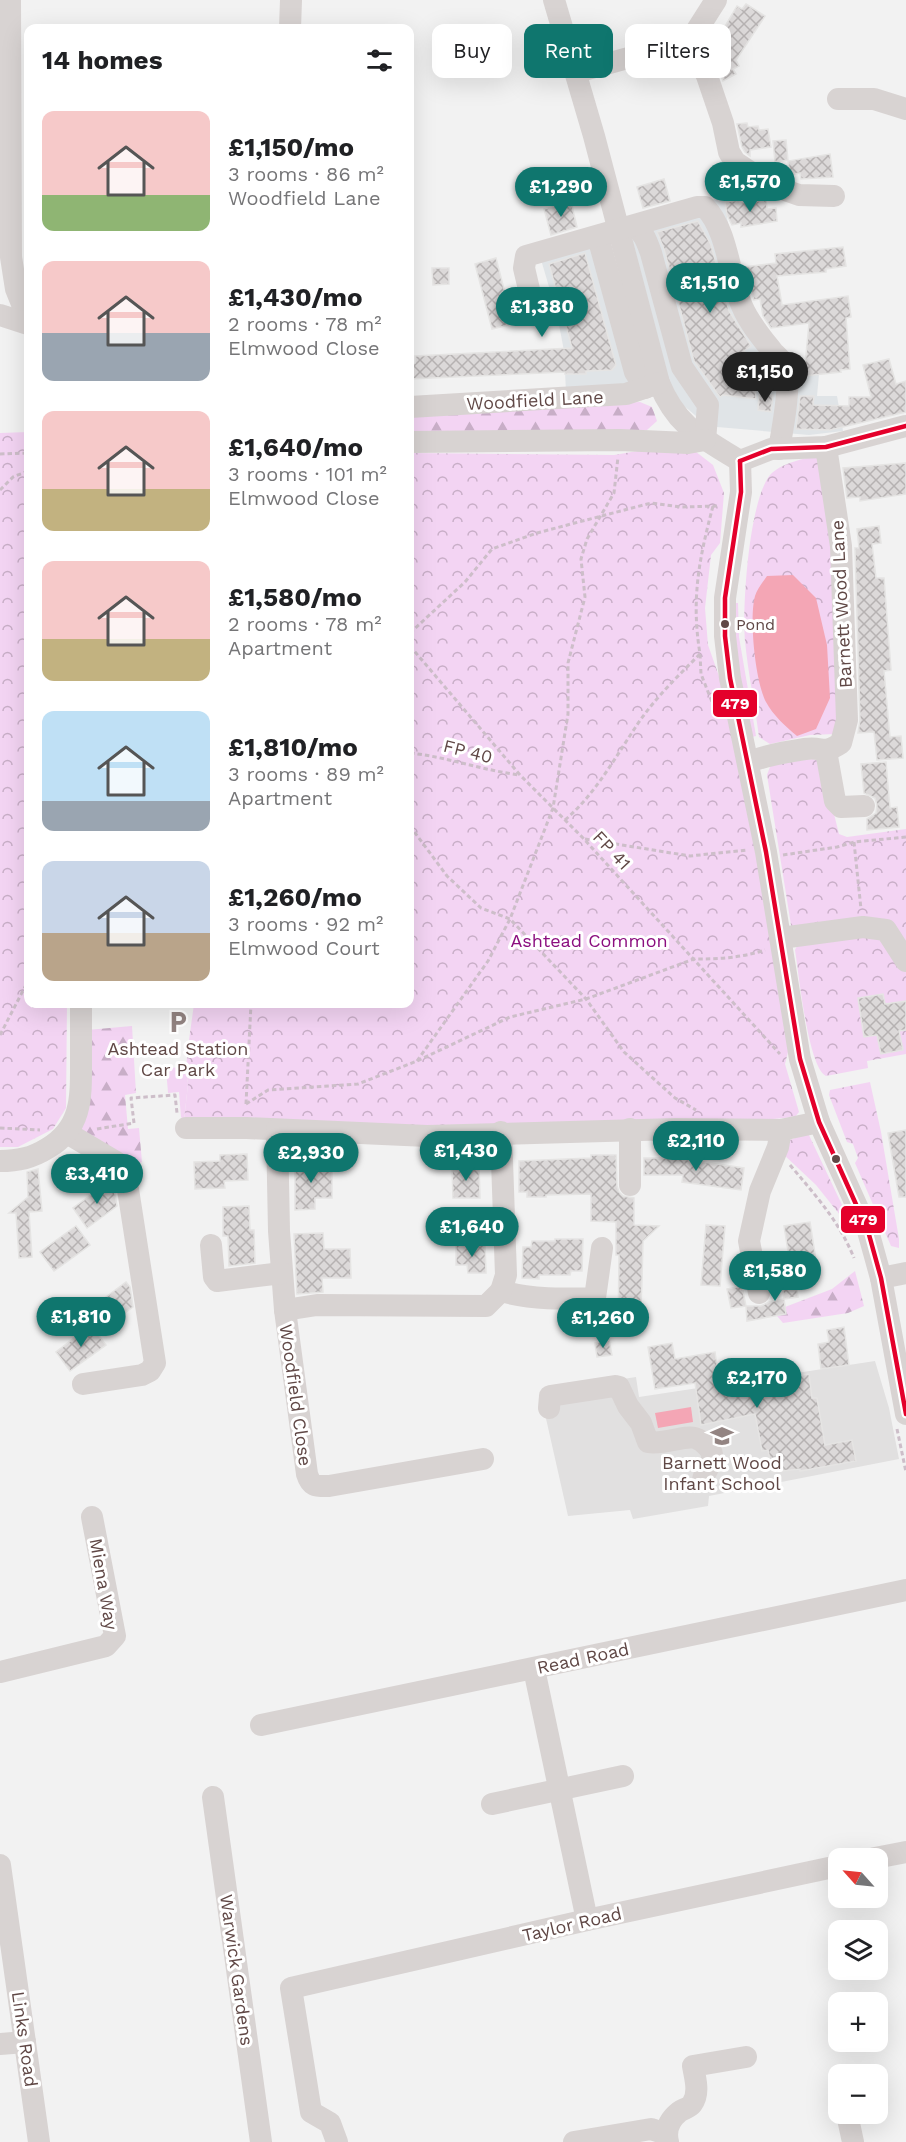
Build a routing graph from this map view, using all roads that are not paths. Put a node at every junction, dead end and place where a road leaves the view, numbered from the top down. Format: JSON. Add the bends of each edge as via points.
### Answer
{"nodes":[{"id":1,"x":10,"y":0,"type":"edge"},
{"id":2,"x":291,"y":0,"type":"edge"},
{"id":3,"x":554,"y":0,"type":"edge"},
{"id":4,"x":716,"y":0,"type":"edge"},
{"id":5,"x":290,"y":24,"type":"edge"},
{"id":6,"x":561,"y":24,"type":"edge"},
{"id":7,"x":701,"y":24,"type":"edge"},
{"id":8,"x":578,"y":78,"type":"edge"},
{"id":9,"x":708,"y":78,"type":"edge"},
{"id":10,"x":5,"y":88,"type":"edge"},
{"id":11,"x":838,"y":99,"type":"dead end"},
{"id":12,"x":906,"y":109,"type":"edge"},
{"id":13,"x":834,"y":196,"type":"dead end"},
{"id":14,"x":617,"y":231,"type":"junction"},
{"id":15,"x":6,"y":284,"type":"edge"},
{"id":16,"x":531,"y":298,"type":"dead end"},
{"id":17,"x":24,"y":313,"type":"edge"},
{"id":18,"x":0,"y":315,"type":"edge"},
{"id":19,"x":24,"y":323,"type":"edge"},
{"id":20,"x":652,"y":385,"type":"junction"},
{"id":21,"x":414,"y":407,"type":"edge"},
{"id":22,"x":674,"y":413,"type":"junction"},
{"id":23,"x":906,"y":426,"type":"edge"},
{"id":24,"x":645,"y":440,"type":"junction"},
{"id":25,"x":705,"y":440,"type":"junction"},
{"id":26,"x":414,"y":442,"type":"edge"},
{"id":27,"x":826,"y":447,"type":"junction"},
{"id":28,"x":779,"y":449,"type":"junction"},
{"id":29,"x":740,"y":461,"type":"junction"},
{"id":30,"x":826,"y":751,"type":"junction"},
{"id":31,"x":749,"y":762,"type":"junction"},
{"id":32,"x":864,"y":806,"type":"dead end"},
{"id":33,"x":781,"y":938,"type":"junction"},
{"id":34,"x":906,"y":961,"type":"edge"},
{"id":35,"x":81,"y":1008,"type":"edge"},
{"id":36,"x":819,"y":1122,"type":"junction"},
{"id":37,"x":182,"y":1123,"type":"road end"},
{"id":38,"x":277,"y":1130,"type":"junction"},
{"id":39,"x":630,"y":1130,"type":"junction"},
{"id":40,"x":781,"y":1130,"type":"junction"},
{"id":41,"x":501,"y":1132,"type":"junction"},
{"id":42,"x":67,"y":1133,"type":"junction"},
{"id":43,"x":0,"y":1161,"type":"edge"},
{"id":44,"x":630,"y":1185,"type":"dead end"},
{"id":45,"x":211,"y":1245,"type":"dead end"},
{"id":46,"x":602,"y":1248,"type":"dead end"},
{"id":47,"x":282,"y":1273,"type":"junction"},
{"id":48,"x":906,"y":1274,"type":"edge"},
{"id":49,"x":881,"y":1278,"type":"junction"},
{"id":50,"x":501,"y":1291,"type":"junction"},
{"id":51,"x":759,"y":1293,"type":"dead end"},
{"id":52,"x":285,"y":1310,"type":"junction"},
{"id":53,"x":83,"y":1384,"type":"dead end"},
{"id":54,"x":549,"y":1408,"type":"dead end"},
{"id":55,"x":906,"y":1414,"type":"edge"},
{"id":56,"x":483,"y":1459,"type":"dead end"},
{"id":57,"x":703,"y":1480,"type":"dead end"},
{"id":58,"x":92,"y":1517,"type":"dead end"},
{"id":59,"x":906,"y":1590,"type":"edge"},
{"id":60,"x":534,"y":1669,"type":"junction"},
{"id":61,"x":0,"y":1672,"type":"edge"},
{"id":62,"x":261,"y":1725,"type":"dead end"},
{"id":63,"x":623,"y":1776,"type":"dead end"},
{"id":64,"x":559,"y":1789,"type":"junction"},
{"id":65,"x":213,"y":1797,"type":"dead end"},
{"id":66,"x":492,"y":1804,"type":"dead end"},
{"id":67,"x":906,"y":1852,"type":"edge"},
{"id":68,"x":888,"y":1855,"type":"edge"},
{"id":69,"x":0,"y":1865,"type":"edge"},
{"id":70,"x":828,"y":1868,"type":"edge"},
{"id":71,"x":587,"y":1920,"type":"junction"},
{"id":72,"x":25,"y":2042,"type":"junction"},
{"id":73,"x":0,"y":2044,"type":"edge"},
{"id":74,"x":746,"y":2057,"type":"dead end"},
{"id":75,"x":849,"y":2124,"type":"edge"},
{"id":76,"x":667,"y":2138,"type":"edge"},
{"id":77,"x":39,"y":2142,"type":"edge"},
{"id":78,"x":261,"y":2142,"type":"edge"},
{"id":79,"x":337,"y":2142,"type":"edge"},
{"id":80,"x":574,"y":2142,"type":"edge"},
{"id":81,"x":853,"y":2142,"type":"edge"}],
"edges":[{"from":1,"to":10,"type":"street"},
{"from":2,"to":5,"type":"street"},
{"from":3,"to":6,"type":"street"},
{"from":4,"to":7,"type":"street"},
{"from":8,"to":14,"type":"street"},
{"from":9,"to":13,"type":"street","via":[[735,162],[768,184],[799,195]]},
{"from":10,"to":15,"type":"street"},
{"from":11,"to":12,"type":"street","via":[[874,99]]},
{"from":14,"to":16,"type":"street","via":[[526,256],[524,268]]},
{"from":14,"to":20,"type":"street"},
{"from":14,"to":25,"type":"street","via":[[640,230],[651,253],[682,368],[708,405]]},
{"from":14,"to":28,"type":"street","via":[[697,207],[705,207],[711,213],[742,307],[785,367],[787,381]]},
{"from":15,"to":17,"type":"street"},
{"from":18,"to":19,"type":"street"},
{"from":20,"to":21,"type":"street","name":"Woodfield Lane","via":[[626,394]]},
{"from":20,"to":22,"type":"street"},
{"from":22,"to":24,"type":"street"},
{"from":22,"to":25,"type":"street"},
{"from":23,"to":27,"type":"street"},
{"from":24,"to":25,"type":"street"},
{"from":24,"to":26,"type":"street"},
{"from":25,"to":29,"type":"street"},
{"from":27,"to":28,"type":"street"},
{"from":27,"to":30,"type":"street","name":"Barnett Wood Lane","via":[[841,546],[847,720],[841,743]]},
{"from":28,"to":29,"type":"street"},
{"from":29,"to":31,"type":"street","via":[[741,492],[724,598],[725,636]]},
{"from":30,"to":31,"type":"street","via":[[809,748],[770,754]]},
{"from":30,"to":32,"type":"street","via":[[835,801],[842,807]]},
{"from":31,"to":33,"type":"street","via":[[759,854]]},
{"from":33,"to":34,"type":"street","via":[[863,927],[885,930]]},
{"from":33,"to":36,"type":"street","via":[[800,1059]]},
{"from":35,"to":42,"type":"street","via":[[80,1103]]},
{"from":36,"to":40,"type":"street"},
{"from":36,"to":49,"type":"street","via":[[868,1231]]},
{"from":37,"to":38,"type":"street"},
{"from":38,"to":41,"type":"street","via":[[427,1136]]},
{"from":38,"to":47,"type":"street","name":"Woodfield Close"},
{"from":39,"to":40,"type":"street"},
{"from":39,"to":41,"type":"street"},
{"from":39,"to":44,"type":"street"},
{"from":40,"to":51,"type":"street","via":[[760,1191],[749,1241]]},
{"from":41,"to":50,"type":"street","via":[[506,1275]]},
{"from":42,"to":43,"type":"street","via":[[30,1158]]},
{"from":42,"to":53,"type":"street","via":[[125,1170],[155,1363],[142,1375]]},
{"from":45,"to":47,"type":"street","via":[[213,1277],[217,1281]]},
{"from":46,"to":50,"type":"street","via":[[595,1298],[556,1299]]},
{"from":47,"to":52,"type":"street","name":"Woodfield Close"},
{"from":48,"to":49,"type":"street"},
{"from":49,"to":55,"type":"street"},
{"from":50,"to":52,"type":"street","via":[[486,1306],[317,1305]]},
{"from":52,"to":56,"type":"street","name":"Woodfield Close","via":[[310,1484],[329,1486]]},
{"from":54,"to":57,"type":"street","via":[[550,1396],[619,1387],[648,1442],[694,1438],[706,1445],[713,1455]]},
{"from":58,"to":61,"type":"street","name":"Miena Way","via":[[115,1636],[106,1646]]},
{"from":59,"to":60,"type":"street","name":"Read Road"},
{"from":60,"to":62,"type":"street","name":"Read Road"},
{"from":60,"to":64,"type":"street"},
{"from":63,"to":64,"type":"street"},
{"from":64,"to":66,"type":"street"},
{"from":64,"to":71,"type":"street"},
{"from":65,"to":78,"type":"street","name":"Warwick Gardens"},
{"from":67,"to":68,"type":"street"},
{"from":69,"to":72,"type":"street","name":"Links Road"},
{"from":70,"to":71,"type":"street","name":"Taylor Road"},
{"from":71,"to":79,"type":"street","name":"Taylor Road","via":[[291,1988],[311,2112],[330,2123]]},
{"from":72,"to":73,"type":"street"},
{"from":72,"to":77,"type":"street","name":"Links Road"},
{"from":74,"to":76,"type":"street","via":[[693,2066],[695,2097],[670,2122]]},
{"from":75,"to":81,"type":"street"},
{"from":76,"to":80,"type":"street","via":[[651,2129]]}]}
